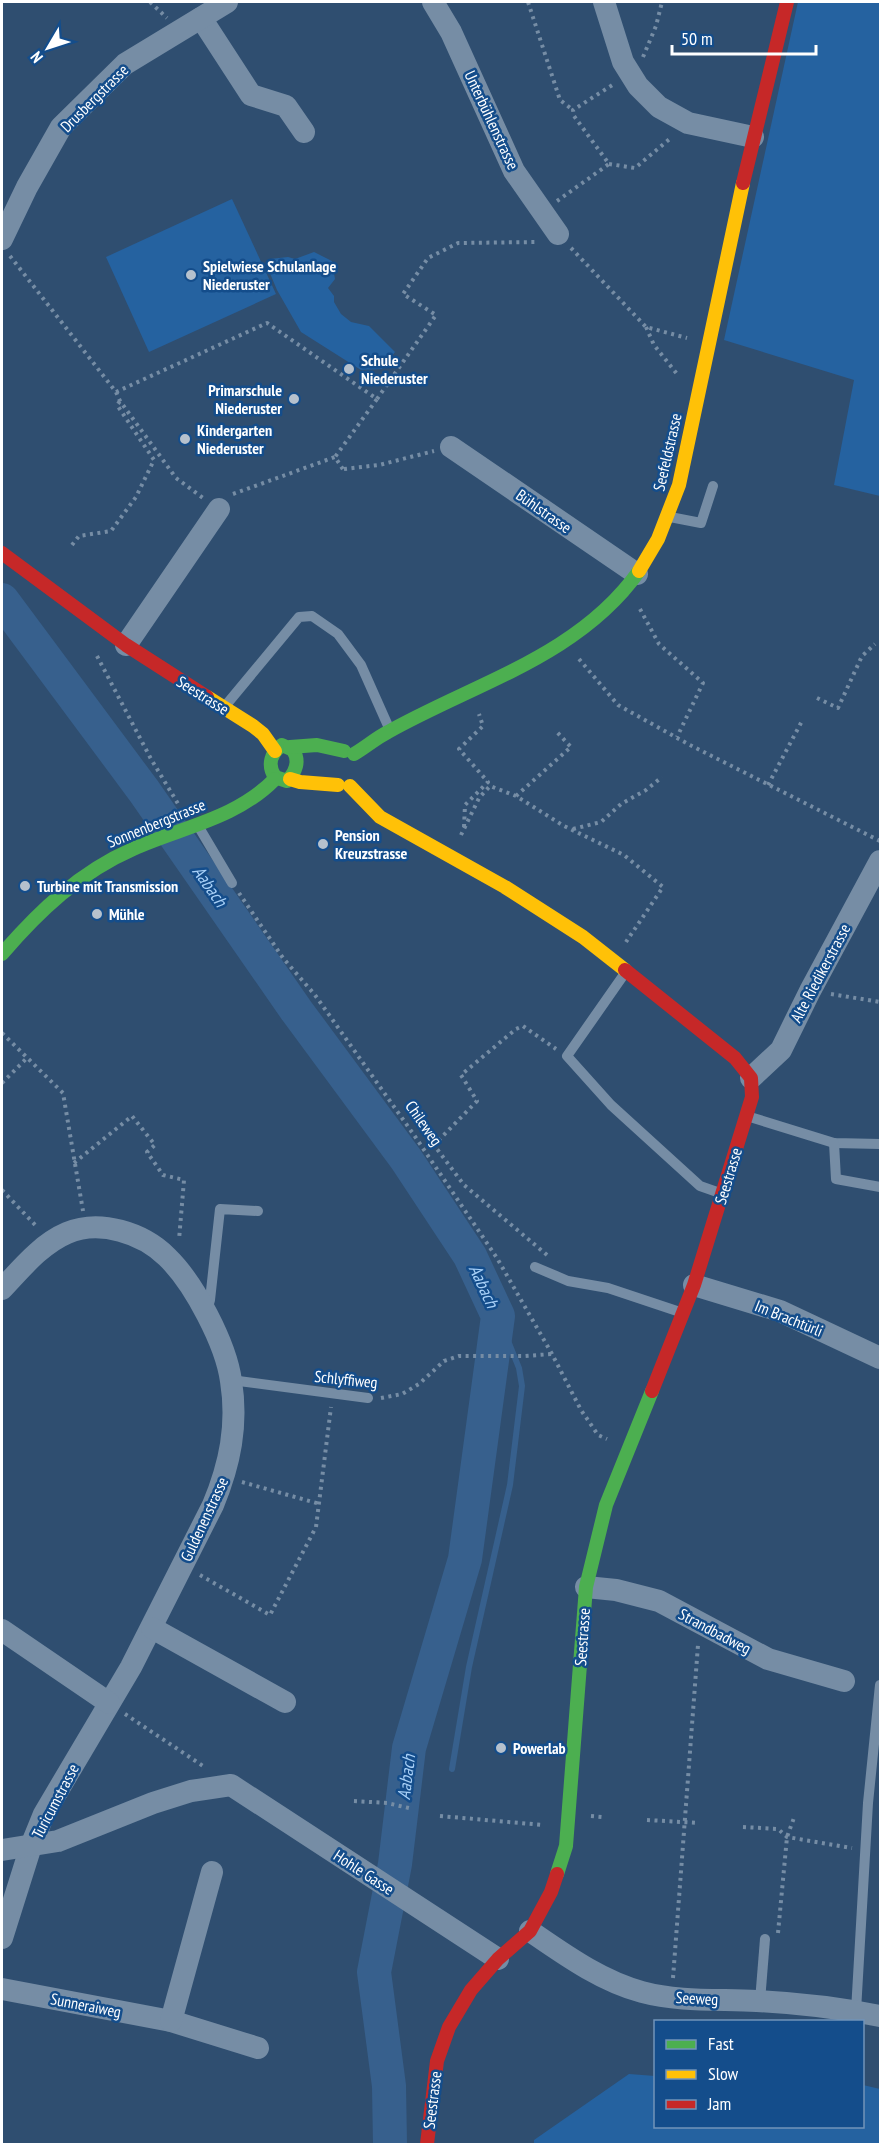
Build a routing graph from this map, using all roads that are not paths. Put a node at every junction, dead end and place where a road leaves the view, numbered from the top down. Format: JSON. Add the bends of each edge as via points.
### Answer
{"nodes":[{"id":1,"x":227,"y":2,"type":"edge"},
{"id":2,"x":434,"y":2,"type":"edge"},
{"id":3,"x":604,"y":2,"type":"edge"},
{"id":4,"x":787,"y":2,"type":"edge"},
{"id":5,"x":201,"y":18,"type":"junction"},
{"id":6,"x":304,"y":132,"type":"dead end"},
{"id":7,"x":753,"y":137,"type":"junction"},
{"id":8,"x":558,"y":234,"type":"road end"},
{"id":9,"x":5,"y":247,"type":"edge"},
{"id":10,"x":451,"y":447,"type":"road end"},
{"id":11,"x":713,"y":486,"type":"dead end"},
{"id":12,"x":219,"y":509,"type":"road end"},
{"id":13,"x":667,"y":517,"type":"junction"},
{"id":14,"x":2,"y":553,"type":"edge"},
{"id":15,"x":637,"y":574,"type":"junction"},
{"id":16,"x":126,"y":645,"type":"junction"},
{"id":17,"x":224,"y":707,"type":"junction"},
{"id":18,"x":391,"y":730,"type":"junction"},
{"id":19,"x":290,"y":747,"type":"junction"},
{"id":20,"x":275,"y":751,"type":"junction"},
{"id":21,"x":347,"y":769,"type":"junction"},
{"id":22,"x":283,"y":779,"type":"junction"},
{"id":23,"x":190,"y":822,"type":"junction"},
{"id":24,"x":880,"y":861,"type":"edge"},
{"id":25,"x":232,"y":883,"type":"road end"},
{"id":26,"x":2,"y":954,"type":"edge"},
{"id":27,"x":627,"y":971,"type":"junction"},
{"id":28,"x":751,"y":1078,"type":"junction"},
{"id":29,"x":747,"y":1116,"type":"junction"},
{"id":30,"x":834,"y":1143,"type":"junction"},
{"id":31,"x":880,"y":1144,"type":"edge"},
{"id":32,"x":880,"y":1188,"type":"edge"},
{"id":33,"x":723,"y":1194,"type":"junction"},
{"id":34,"x":258,"y":1211,"type":"dead end"},
{"id":35,"x":535,"y":1267,"type":"dead end"},
{"id":36,"x":694,"y":1286,"type":"junction"},
{"id":37,"x":2,"y":1289,"type":"edge"},
{"id":38,"x":206,"y":1313,"type":"junction"},
{"id":39,"x":683,"y":1313,"type":"junction"},
{"id":40,"x":880,"y":1358,"type":"edge"},
{"id":41,"x":231,"y":1380,"type":"junction"},
{"id":42,"x":368,"y":1398,"type":"road end"},
{"id":43,"x":586,"y":1587,"type":"junction"},
{"id":44,"x":152,"y":1628,"type":"junction"},
{"id":45,"x":2,"y":1630,"type":"edge"},
{"id":46,"x":844,"y":1681,"type":"dead end"},
{"id":47,"x":880,"y":1685,"type":"edge"},
{"id":48,"x":285,"y":1702,"type":"dead end"},
{"id":49,"x":109,"y":1703,"type":"junction"},
{"id":50,"x":31,"y":1846,"type":"junction"},
{"id":51,"x":2,"y":1850,"type":"edge"},
{"id":52,"x":212,"y":1872,"type":"dead end"},
{"id":53,"x":530,"y":1931,"type":"junction"},
{"id":54,"x":2,"y":1938,"type":"edge"},
{"id":55,"x":765,"y":1939,"type":"dead end"},
{"id":56,"x":498,"y":1959,"type":"junction"},
{"id":57,"x":2,"y":1989,"type":"edge"},
{"id":58,"x":760,"y":2001,"type":"junction"},
{"id":59,"x":856,"y":2012,"type":"junction"},
{"id":60,"x":880,"y":2016,"type":"edge"},
{"id":61,"x":171,"y":2021,"type":"junction"},
{"id":62,"x":258,"y":2048,"type":"dead end"},
{"id":63,"x":427,"y":2145,"type":"edge"}],
"edges":[{"from":1,"to":5,"type":"street","name":"Drusbergstrasse"},
{"from":2,"to":8,"type":"street","name":"Unterbühlenstrasse","via":[[514,171]]},
{"from":3,"to":7,"type":"street","via":[[623,62],[658,107],[688,123]]},
{"from":4,"to":7,"type":"street","name":"Seefeldstrasse"},
{"from":5,"to":6,"type":"street","via":[[251,95],[286,106]]},
{"from":5,"to":9,"type":"street","name":"Drusbergstrasse","via":[[125,64],[61,127],[27,187]]},
{"from":7,"to":13,"type":"street","name":"Seefeldstrasse","via":[[679,485]]},
{"from":10,"to":15,"type":"street","name":"Bühlstrasse"},
{"from":11,"to":13,"type":"lane","via":[[701,523]]},
{"from":12,"to":16,"type":"street"},
{"from":13,"to":15,"type":"street","name":"Seefeldstrasse"},
{"from":14,"to":16,"type":"street","name":"Seestrasse"},
{"from":15,"to":18,"type":"street","name":"Seefeldstrasse","via":[[603,613],[550,652]]},
{"from":16,"to":17,"type":"street","name":"Seestrasse"},
{"from":17,"to":18,"type":"lane","via":[[300,617],[312,616],[338,634],[361,665]]},
{"from":17,"to":20,"type":"street","name":"Seestrasse","via":[[263,734]]},
{"from":18,"to":21,"type":"street","name":"Seefeldstrasse"},
{"from":19,"to":20,"type":"street","via":[[282,745]]},
{"from":19,"to":21,"type":"street","via":[[333,746]]},
{"from":19,"to":22,"type":"street","via":[[297,763],[294,774]]},
{"from":20,"to":22,"type":"street","via":[[270,766],[273,775]]},
{"from":21,"to":22,"type":"street","via":[[300,782]]},
{"from":21,"to":27,"type":"street","via":[[380,817],[541,909]]},
{"from":22,"to":23,"type":"street","name":"Sonnenbergstrasse","via":[[229,811]]},
{"from":23,"to":25,"type":"lane"},
{"from":23,"to":26,"type":"street","name":"Sonnenbergstrasse","via":[[105,862],[67,888]]},
{"from":24,"to":28,"type":"street","name":"Alte Riedikerstrasse","via":[[782,1050]]},
{"from":27,"to":28,"type":"street","via":[[735,1058]]},
{"from":27,"to":33,"type":"lane","via":[[567,1056],[611,1104],[700,1186]]},
{"from":28,"to":29,"type":"street","name":"Seestrasse"},
{"from":29,"to":30,"type":"lane"},
{"from":29,"to":33,"type":"street","name":"Seestrasse"},
{"from":30,"to":31,"type":"lane"},
{"from":30,"to":32,"type":"lane","via":[[836,1179]]},
{"from":33,"to":36,"type":"street","name":"Seestrasse"},
{"from":34,"to":38,"type":"lane","via":[[220,1209]]},
{"from":35,"to":39,"type":"lane","via":[[568,1281],[608,1288]]},
{"from":36,"to":39,"type":"street","name":"Seestrasse"},
{"from":36,"to":40,"type":"street","name":"Im Brachtürli","via":[[780,1311]]},
{"from":37,"to":38,"type":"street","name":"Guldenenstrasse","via":[[38,1252],[67,1233],[86,1227],[121,1230],[152,1244],[168,1257]]},
{"from":38,"to":41,"type":"street","name":"Guldenenstrasse"},
{"from":39,"to":43,"type":"street","name":"Seestrasse","via":[[606,1504]]},
{"from":41,"to":42,"type":"lane","name":"Schlyffiweg"},
{"from":41,"to":44,"type":"street","name":"Guldenenstrasse","via":[[234,1431],[225,1477]]},
{"from":43,"to":46,"type":"street","name":"Strandbadweg","via":[[659,1601],[768,1659]]},
{"from":43,"to":53,"type":"street","name":"Seestrasse","via":[[566,1845],[551,1892]]},
{"from":44,"to":48,"type":"street"},
{"from":44,"to":49,"type":"street","name":"Guldenenstrasse"},
{"from":45,"to":49,"type":"street"},
{"from":47,"to":59,"type":"lane","via":[[868,1803]]},
{"from":49,"to":50,"type":"street","name":"Turicumstrasse","via":[[44,1814]]},
{"from":50,"to":51,"type":"street"},
{"from":50,"to":54,"type":"street","name":"Turicumstrasse"},
{"from":50,"to":56,"type":"street","name":"Hohle Gasse","via":[[58,1841],[182,1794],[231,1785]]},
{"from":52,"to":61,"type":"street"},
{"from":53,"to":56,"type":"street","name":"Seestrasse"},
{"from":53,"to":58,"type":"street","name":"Seeweg","via":[[594,1972],[644,1993]]},
{"from":55,"to":58,"type":"lane"},
{"from":56,"to":63,"type":"street","name":"Seestrasse","via":[[471,1990],[449,2027],[437,2061]]},
{"from":57,"to":61,"type":"street","name":"Sunneraiweg"},
{"from":58,"to":59,"type":"street","name":"Seeweg"},
{"from":59,"to":60,"type":"street","name":"Seeweg"},
{"from":61,"to":62,"type":"street","name":"Sunneraiweg"}]}
